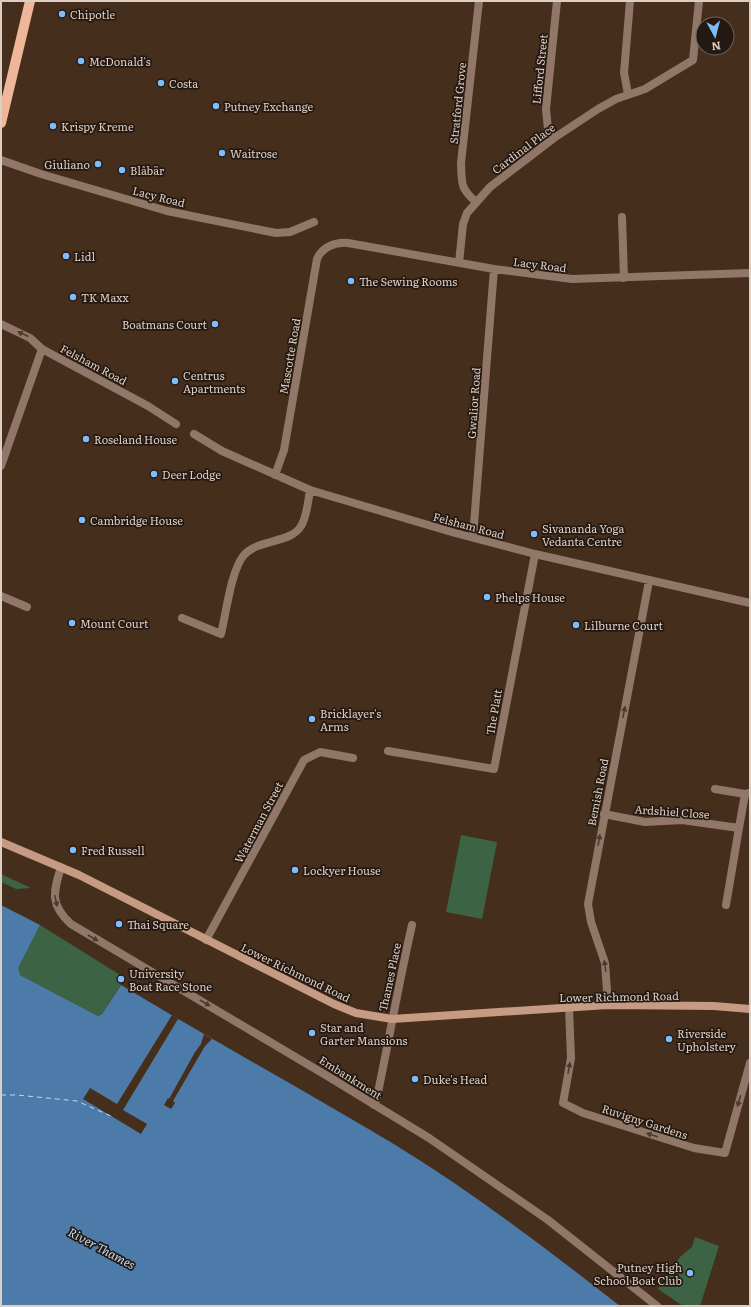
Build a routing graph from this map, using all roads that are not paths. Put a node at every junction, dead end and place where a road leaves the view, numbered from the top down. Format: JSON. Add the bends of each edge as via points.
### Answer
{"nodes":[{"id":1,"x":30,"y":1,"type":"edge"},
{"id":2,"x":479,"y":1,"type":"edge"},
{"id":3,"x":557,"y":1,"type":"edge"},
{"id":4,"x":630,"y":1,"type":"edge"},
{"id":5,"x":699,"y":1,"type":"edge"},
{"id":6,"x":628,"y":94,"type":"junction"},
{"id":7,"x":1,"y":123,"type":"edge"},
{"id":8,"x":554,"y":138,"type":"junction"},
{"id":9,"x":1,"y":160,"type":"edge"},
{"id":10,"x":476,"y":202,"type":"junction"},
{"id":11,"x":622,"y":217,"type":"dead end"},
{"id":12,"x":314,"y":222,"type":"dead end"},
{"id":13,"x":330,"y":246,"type":"joint"},
{"id":14,"x":459,"y":263,"type":"junction"},
{"id":15,"x":494,"y":269,"type":"junction"},
{"id":16,"x":750,"y":273,"type":"edge"},
{"id":17,"x":624,"y":278,"type":"junction"},
{"id":18,"x":1,"y":324,"type":"edge"},
{"id":19,"x":42,"y":349,"type":"junction"},
{"id":20,"x":176,"y":424,"type":"dead end"},
{"id":21,"x":194,"y":434,"type":"dead end"},
{"id":22,"x":1,"y":466,"type":"edge"},
{"id":23,"x":275,"y":475,"type":"junction"},
{"id":24,"x":310,"y":490,"type":"junction"},
{"id":25,"x":473,"y":537,"type":"junction"},
{"id":26,"x":535,"y":554,"type":"junction"},
{"id":27,"x":648,"y":581,"type":"junction"},
{"id":28,"x":1,"y":596,"type":"edge"},
{"id":29,"x":750,"y":603,"type":"edge"},
{"id":30,"x":26,"y":607,"type":"dead end"},
{"id":31,"x":182,"y":618,"type":"dead end"},
{"id":32,"x":388,"y":751,"type":"dead end"},
{"id":33,"x":353,"y":758,"type":"dead end"},
{"id":34,"x":715,"y":789,"type":"dead end"},
{"id":35,"x":747,"y":794,"type":"edge"},
{"id":36,"x":604,"y":814,"type":"junction"},
{"id":37,"x":739,"y":828,"type":"junction"},
{"id":38,"x":1,"y":842,"type":"edge"},
{"id":39,"x":61,"y":867,"type":"junction"},
{"id":40,"x":726,"y":905,"type":"dead end"},
{"id":41,"x":412,"y":925,"type":"dead end"},
{"id":42,"x":206,"y":940,"type":"junction"},
{"id":43,"x":608,"y":1005,"type":"junction"},
{"id":44,"x":570,"y":1007,"type":"junction"},
{"id":45,"x":750,"y":1009,"type":"edge"},
{"id":46,"x":392,"y":1019,"type":"junction"},
{"id":47,"x":750,"y":1063,"type":"edge"},
{"id":48,"x":374,"y":1104,"type":"junction"},
{"id":49,"x":657,"y":1306,"type":"edge"}],
"edges":[{"from":1,"to":7,"type":"main road"},
{"from":2,"to":10,"type":"street","name":"Stratford Grove","via":[[461,163],[465,193]]},
{"from":3,"to":8,"type":"street","name":"Lifford Street","via":[[546,109],[548,129]]},
{"from":4,"to":6,"type":"street","via":[[624,74]]},
{"from":5,"to":6,"type":"street","name":"Cardinal Place","via":[[693,60],[645,89]]},
{"from":6,"to":8,"type":"street","name":"Cardinal Place"},
{"from":8,"to":10,"type":"street","name":"Cardinal Place","via":[[490,187]]},
{"from":9,"to":12,"type":"street","name":"Lacy Road","via":[[82,187],[167,211],[276,233],[290,232]]},
{"from":10,"to":14,"type":"street","name":"Cardinal Place","via":[[467,213],[463,224]]},
{"from":11,"to":17,"type":"street"},
{"from":13,"to":14,"type":"street","name":"Lacy Road","via":[[348,243]]},
{"from":13,"to":23,"type":"street","name":"Mascotte Road","via":[[322,251],[317,259],[284,450]]},
{"from":14,"to":15,"type":"street","name":"Lacy Road"},
{"from":15,"to":17,"type":"street","name":"Lacy Road","via":[[572,279]]},
{"from":15,"to":25,"type":"street","name":"Gwalior Road"},
{"from":16,"to":17,"type":"street","name":"Lacy Road"},
{"from":19,"to":18,"type":"street","name":"Felsham Road","one_way":true,"via":[[30,338]]},
{"from":19,"to":20,"type":"street","name":"Felsham Road","via":[[148,406]]},
{"from":19,"to":22,"type":"street"},
{"from":21,"to":23,"type":"street","name":"Felsham Road","via":[[222,451]]},
{"from":23,"to":24,"type":"street","name":"Felsham Road"},
{"from":24,"to":25,"type":"street","name":"Felsham Road"},
{"from":24,"to":31,"type":"street","via":[[302,526],[294,535],[267,542],[245,554],[233,578],[221,634]]},
{"from":25,"to":26,"type":"street","name":"Felsham Road"},
{"from":26,"to":27,"type":"street","name":"Felsham Road"},
{"from":26,"to":32,"type":"street","name":"The Platt","via":[[494,769]]},
{"from":27,"to":29,"type":"street","name":"Felsham Road"},
{"from":36,"to":27,"type":"street","name":"Bemish Road","one_way":true},
{"from":28,"to":30,"type":"street"},
{"from":33,"to":42,"type":"street","name":"Waterman Street","via":[[320,752],[304,760]]},
{"from":34,"to":35,"type":"street"},
{"from":35,"to":37,"type":"street"},
{"from":36,"to":37,"type":"street","name":"Ardshiel Close","via":[[645,822],[682,820]]},
{"from":43,"to":36,"type":"street","name":"Bemish Road","one_way":true,"via":[[605,963],[591,922],[588,904]]},
{"from":37,"to":40,"type":"street"},
{"from":38,"to":39,"type":"main road","name":"Lower Richmond Road"},
{"from":39,"to":42,"type":"main road","name":"Lower Richmond Road"},
{"from":39,"to":48,"type":"street","name":"Embankment","one_way":true,"via":[[55,886],[56,905],[61,915],[71,924]]},
{"from":41,"to":46,"type":"street","name":"Thames Place"},
{"from":42,"to":46,"type":"main road","name":"Lower Richmond Road","via":[[334,1004],[356,1013]]},
{"from":43,"to":44,"type":"main road","name":"Lower Richmond Road"},
{"from":43,"to":45,"type":"main road","name":"Lower Richmond Road"},
{"from":44,"to":46,"type":"main road","name":"Lower Richmond Road"},
{"from":47,"to":44,"type":"street","name":"Ruvigny Gardens","one_way":true,"via":[[725,1153],[694,1148],[583,1113],[563,1103],[571,1058]]},
{"from":46,"to":48,"type":"street","name":"Thames Place"},
{"from":48,"to":49,"type":"street","name":"Embankment","via":[[430,1138],[548,1220]]}]}
